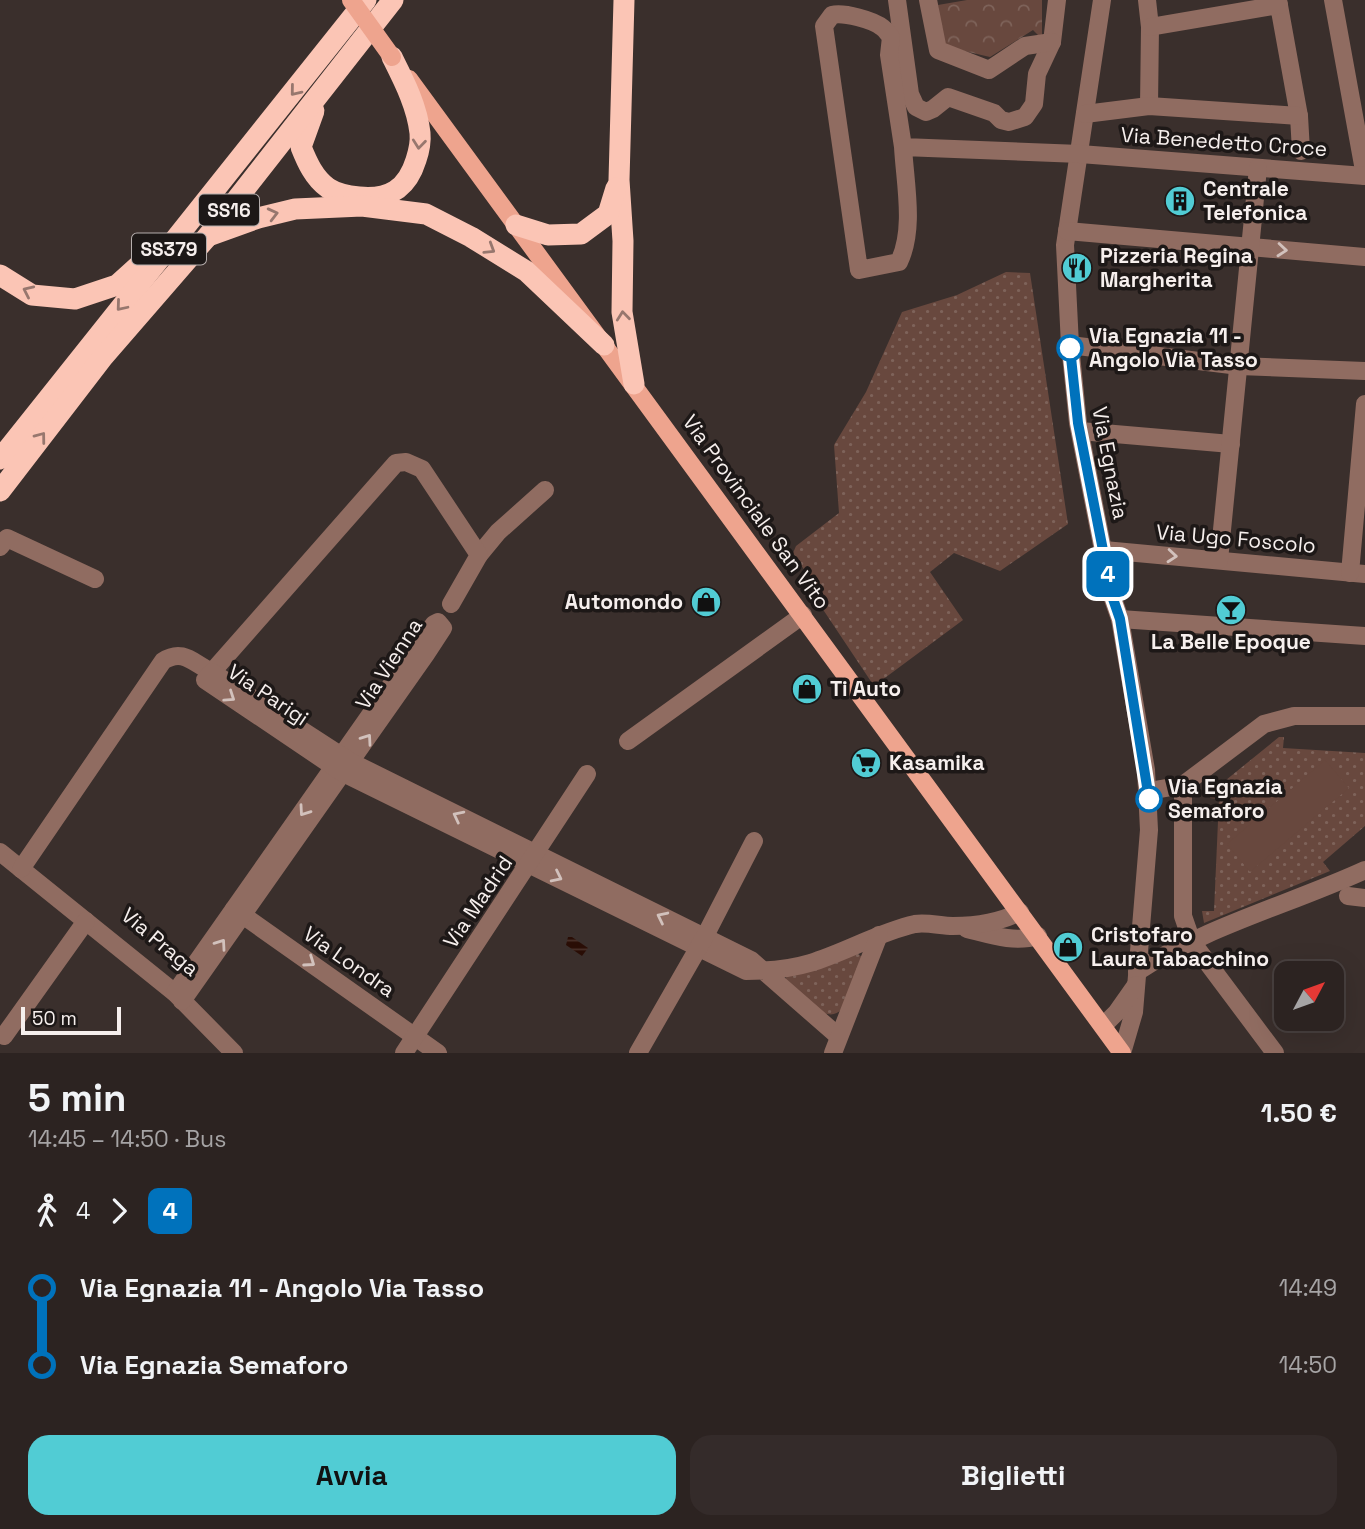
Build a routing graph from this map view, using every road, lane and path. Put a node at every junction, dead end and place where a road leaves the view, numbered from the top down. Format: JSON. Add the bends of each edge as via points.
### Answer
{"nodes":[{"id":1,"x":351,"y":0,"type":"edge"},
{"id":2,"x":366,"y":0,"type":"edge"},
{"id":3,"x":394,"y":0,"type":"edge"},
{"id":4,"x":624,"y":0,"type":"edge"},
{"id":5,"x":897,"y":0,"type":"edge"},
{"id":6,"x":929,"y":0,"type":"edge"},
{"id":7,"x":1056,"y":0,"type":"edge"},
{"id":8,"x":1102,"y":0,"type":"edge"},
{"id":9,"x":1147,"y":0,"type":"edge"},
{"id":10,"x":1333,"y":0,"type":"edge"},
{"id":11,"x":1279,"y":3,"type":"edge"},
{"id":12,"x":1150,"y":27,"type":"junction"},
{"id":13,"x":1052,"y":42,"type":"junction"},
{"id":14,"x":392,"y":57,"type":"junction"},
{"id":15,"x":348,"y":58,"type":"junction"},
{"id":16,"x":1149,"y":106,"type":"junction"},
{"id":17,"x":1085,"y":114,"type":"junction"},
{"id":18,"x":1299,"y":116,"type":"junction"},
{"id":19,"x":267,"y":125,"type":"junction"},
{"id":20,"x":903,"y":147,"type":"junction"},
{"id":21,"x":1301,"y":151,"type":"dead end"},
{"id":22,"x":1080,"y":154,"type":"junction"},
{"id":23,"x":1258,"y":168,"type":"junction"},
{"id":24,"x":1365,"y":176,"type":"edge"},
{"id":25,"x":619,"y":180,"type":"junction"},
{"id":26,"x":516,"y":225,"type":"junction"},
{"id":27,"x":1067,"y":231,"type":"junction"},
{"id":28,"x":208,"y":236,"type":"junction"},
{"id":29,"x":1250,"y":248,"type":"junction"},
{"id":30,"x":1365,"y":257,"type":"edge"},
{"id":31,"x":0,"y":275,"type":"edge"},
{"id":32,"x":604,"y":345,"type":"junction"},
{"id":33,"x":1070,"y":345,"type":"junction"},
{"id":34,"x":1238,"y":366,"type":"junction"},
{"id":35,"x":1365,"y":371,"type":"edge"},
{"id":36,"x":634,"y":384,"type":"junction"},
{"id":37,"x":1365,"y":404,"type":"edge"},
{"id":38,"x":1080,"y":431,"type":"junction"},
{"id":39,"x":1231,"y":444,"type":"junction"},
{"id":40,"x":0,"y":459,"type":"edge"},
{"id":41,"x":545,"y":490,"type":"dead end"},
{"id":42,"x":0,"y":491,"type":"edge"},
{"id":43,"x":0,"y":547,"type":"edge"},
{"id":44,"x":1104,"y":550,"type":"junction"},
{"id":45,"x":479,"y":555,"type":"junction"},
{"id":46,"x":1219,"y":559,"type":"junction"},
{"id":47,"x":1357,"y":573,"type":"edge"},
{"id":48,"x":95,"y":579,"type":"dead end"},
{"id":49,"x":451,"y":604,"type":"dead end"},
{"id":50,"x":803,"y":615,"type":"junction"},
{"id":51,"x":1120,"y":619,"type":"junction"},
{"id":52,"x":1365,"y":636,"type":"edge"},
{"id":53,"x":212,"y":672,"type":"junction"},
{"id":54,"x":1365,"y":716,"type":"edge"},
{"id":55,"x":628,"y":741,"type":"dead end"},
{"id":56,"x":343,"y":765,"type":"junction"},
{"id":57,"x":587,"y":774,"type":"dead end"},
{"id":58,"x":1183,"y":785,"type":"junction"},
{"id":59,"x":1149,"y":791,"type":"junction"},
{"id":60,"x":754,"y":841,"type":"dead end"},
{"id":61,"x":0,"y":852,"type":"edge"},
{"id":62,"x":533,"y":859,"type":"junction"},
{"id":63,"x":1365,"y":870,"type":"edge"},
{"id":64,"x":28,"y":874,"type":"junction"},
{"id":65,"x":238,"y":911,"type":"junction"},
{"id":66,"x":1020,"y":912,"type":"junction"},
{"id":67,"x":86,"y":921,"type":"junction"},
{"id":68,"x":954,"y":926,"type":"junction"},
{"id":69,"x":879,"y":935,"type":"junction"},
{"id":70,"x":1038,"y":936,"type":"junction"},
{"id":71,"x":1192,"y":942,"type":"junction"},
{"id":72,"x":701,"y":943,"type":"junction"},
{"id":73,"x":765,"y":971,"type":"junction"},
{"id":74,"x":1137,"y":979,"type":"junction"},
{"id":75,"x":181,"y":993,"type":"junction"},
{"id":76,"x":1103,"y":1026,"type":"junction"},
{"id":77,"x":4,"y":1036,"type":"dead end"},
{"id":78,"x":415,"y":1037,"type":"junction"},
{"id":79,"x":835,"y":1044,"type":"edge"},
{"id":80,"x":234,"y":1053,"type":"edge"},
{"id":81,"x":246,"y":1053,"type":"edge"},
{"id":82,"x":404,"y":1053,"type":"edge"},
{"id":83,"x":438,"y":1053,"type":"edge"},
{"id":84,"x":638,"y":1053,"type":"edge"},
{"id":85,"x":1122,"y":1053,"type":"edge"},
{"id":86,"x":1275,"y":1053,"type":"edge"}],
"edges":[{"from":1,"to":14,"type":"main road","name":"Via Provinciale San Vito","bridge":true},
{"from":2,"to":19,"type":"highway","number":"SS379","one_way":true},
{"from":3,"to":15,"type":"highway","number":"SS16"},
{"from":4,"to":25,"type":"highway"},
{"from":5,"to":13,"type":"street","via":[[910,94],[916,107],[926,112],[947,97],[1001,120],[1025,117],[1034,104],[1037,74]]},
{"from":6,"to":13,"type":"street","via":[[938,50],[989,71],[1025,46]]},
{"from":7,"to":13,"type":"street"},
{"from":8,"to":17,"type":"street","name":"Via Egnazia"},
{"from":9,"to":12,"type":"street"},
{"from":10,"to":24,"type":"street"},
{"from":11,"to":12,"type":"street"},
{"from":11,"to":18,"type":"street"},
{"from":12,"to":16,"type":"street"},
{"from":14,"to":15,"type":"highway","one_way":true,"via":[[409,90],[420,146],[412,175],[390,194],[375,199],[327,187],[310,168],[301,147],[314,112]]},
{"from":14,"to":26,"type":"main road","name":"Via Provinciale San Vito"},
{"from":15,"to":28,"type":"highway","number":"SS16"},
{"from":16,"to":17,"type":"street"},
{"from":16,"to":18,"type":"street"},
{"from":17,"to":22,"type":"street","name":"Via Egnazia"},
{"from":18,"to":21,"type":"street"},
{"from":19,"to":31,"type":"highway","one_way":true,"via":[[254,133],[163,243],[117,285],[75,299],[32,295]]},
{"from":19,"to":40,"type":"highway","number":"SS379","one_way":true},
{"from":20,"to":20,"type":"street","via":[[889,55],[891,37],[876,23],[840,12],[832,15],[824,26],[859,270],[899,262],[905,250]]},
{"from":20,"to":22,"type":"street","name":"Via Benedetto Croce"},
{"from":22,"to":23,"type":"street","name":"Via Benedetto Croce"},
{"from":22,"to":27,"type":"street","name":"Via Egnazia"},
{"from":23,"to":24,"type":"street","name":"Via Benedetto Croce"},
{"from":23,"to":29,"type":"street"},
{"from":25,"to":26,"type":"highway","via":[[608,214],[580,234],[548,234]]},
{"from":36,"to":25,"type":"highway","one_way":true,"via":[[622,312]]},
{"from":26,"to":32,"type":"main road","name":"Via Provinciale San Vito"},
{"from":27,"to":29,"type":"street"},
{"from":27,"to":33,"type":"street","name":"Via Egnazia"},
{"from":28,"to":32,"type":"highway","one_way":true,"via":[[295,209],[362,206],[426,214],[526,271]]},
{"from":42,"to":28,"type":"highway","number":"SS16","one_way":true,"via":[[103,357]]},
{"from":29,"to":30,"type":"street","one_way":true},
{"from":29,"to":34,"type":"street"},
{"from":32,"to":36,"type":"main road","name":"Via Provinciale San Vito"},
{"from":33,"to":34,"type":"street"},
{"from":33,"to":38,"type":"street","name":"Via Egnazia"},
{"from":34,"to":35,"type":"street"},
{"from":34,"to":39,"type":"street"},
{"from":36,"to":50,"type":"main road","name":"Via Provinciale San Vito"},
{"from":37,"to":47,"type":"street"},
{"from":38,"to":39,"type":"street"},
{"from":38,"to":44,"type":"street","name":"Via Egnazia"},
{"from":39,"to":46,"type":"street"},
{"from":41,"to":45,"type":"street"},
{"from":43,"to":48,"type":"street","via":[[7,538]]},
{"from":44,"to":46,"type":"street","name":"Via Ugo Foscolo","one_way":true},
{"from":44,"to":51,"type":"street","name":"Via Egnazia"},
{"from":45,"to":49,"type":"street"},
{"from":45,"to":53,"type":"street","via":[[422,469],[396,463]]},
{"from":46,"to":47,"type":"street","name":"Via Ugo Foscolo"},
{"from":50,"to":55,"type":"street"},
{"from":50,"to":66,"type":"main road","name":"Via Provinciale San Vito"},
{"from":51,"to":52,"type":"street"},
{"from":51,"to":59,"type":"street","name":"Via Egnazia"},
{"from":53,"to":56,"type":"street","name":"Via Parigi"},
{"from":53,"to":64,"type":"street","name":"Via Parigi","via":[[181,655],[163,661]]},
{"from":54,"to":58,"type":"street","via":[[1294,716],[1264,724]]},
{"from":56,"to":56,"type":"street","name":"Via Vienna","one_way":true,"via":[[426,654],[443,628],[441,624],[434,624]]},
{"from":56,"to":62,"type":"street","name":"Via Parigi"},
{"from":56,"to":65,"type":"street","name":"Via Vienna"},
{"from":57,"to":62,"type":"street","name":"Via Madrid"},
{"from":58,"to":59,"type":"street"},
{"from":58,"to":71,"type":"street","via":[[1183,916]]},
{"from":59,"to":74,"type":"street","name":"Via Egnazia"},
{"from":60,"to":72,"type":"street"},
{"from":61,"to":64,"type":"street","name":"Via Praga"},
{"from":62,"to":72,"type":"street","name":"Via Parigi"},
{"from":62,"to":78,"type":"street","name":"Via Madrid"},
{"from":63,"to":71,"type":"street"},
{"from":64,"to":67,"type":"street","name":"Via Praga"},
{"from":64,"to":75,"type":"street","name":"Via Praga","via":[[56,887]]},
{"from":65,"to":75,"type":"street","name":"Via Vienna"},
{"from":65,"to":78,"type":"street","name":"Via Londra","one_way":true},
{"from":66,"to":68,"type":"street","via":[[1003,920]]},
{"from":66,"to":70,"type":"main road","name":"Via Provinciale San Vito"},
{"from":67,"to":75,"type":"street","name":"Via Praga"},
{"from":67,"to":77,"type":"street"},
{"from":68,"to":69,"type":"street","via":[[918,923]]},
{"from":68,"to":70,"type":"street","via":[[1008,939]]},
{"from":69,"to":73,"type":"street","via":[[809,963]]},
{"from":69,"to":79,"type":"street"},
{"from":70,"to":76,"type":"main road","name":"Via Provinciale San Vito"},
{"from":71,"to":74,"type":"street","via":[[1158,958]]},
{"from":71,"to":86,"type":"street"},
{"from":72,"to":73,"type":"street","name":"Via Parigi","via":[[751,960]]},
{"from":72,"to":84,"type":"street"},
{"from":73,"to":79,"type":"street","name":"Via Parigi"},
{"from":74,"to":76,"type":"street"},
{"from":74,"to":85,"type":"street","name":"Via Egnazia","via":[[1134,1012]]},
{"from":75,"to":80,"type":"street","name":"Via Praga"},
{"from":75,"to":81,"type":"street","name":"Via Praga"},
{"from":76,"to":85,"type":"main road","name":"Via Provinciale San Vito"},
{"from":78,"to":82,"type":"street","name":"Via Madrid"},
{"from":78,"to":83,"type":"street","name":"Via Londra"}]}
